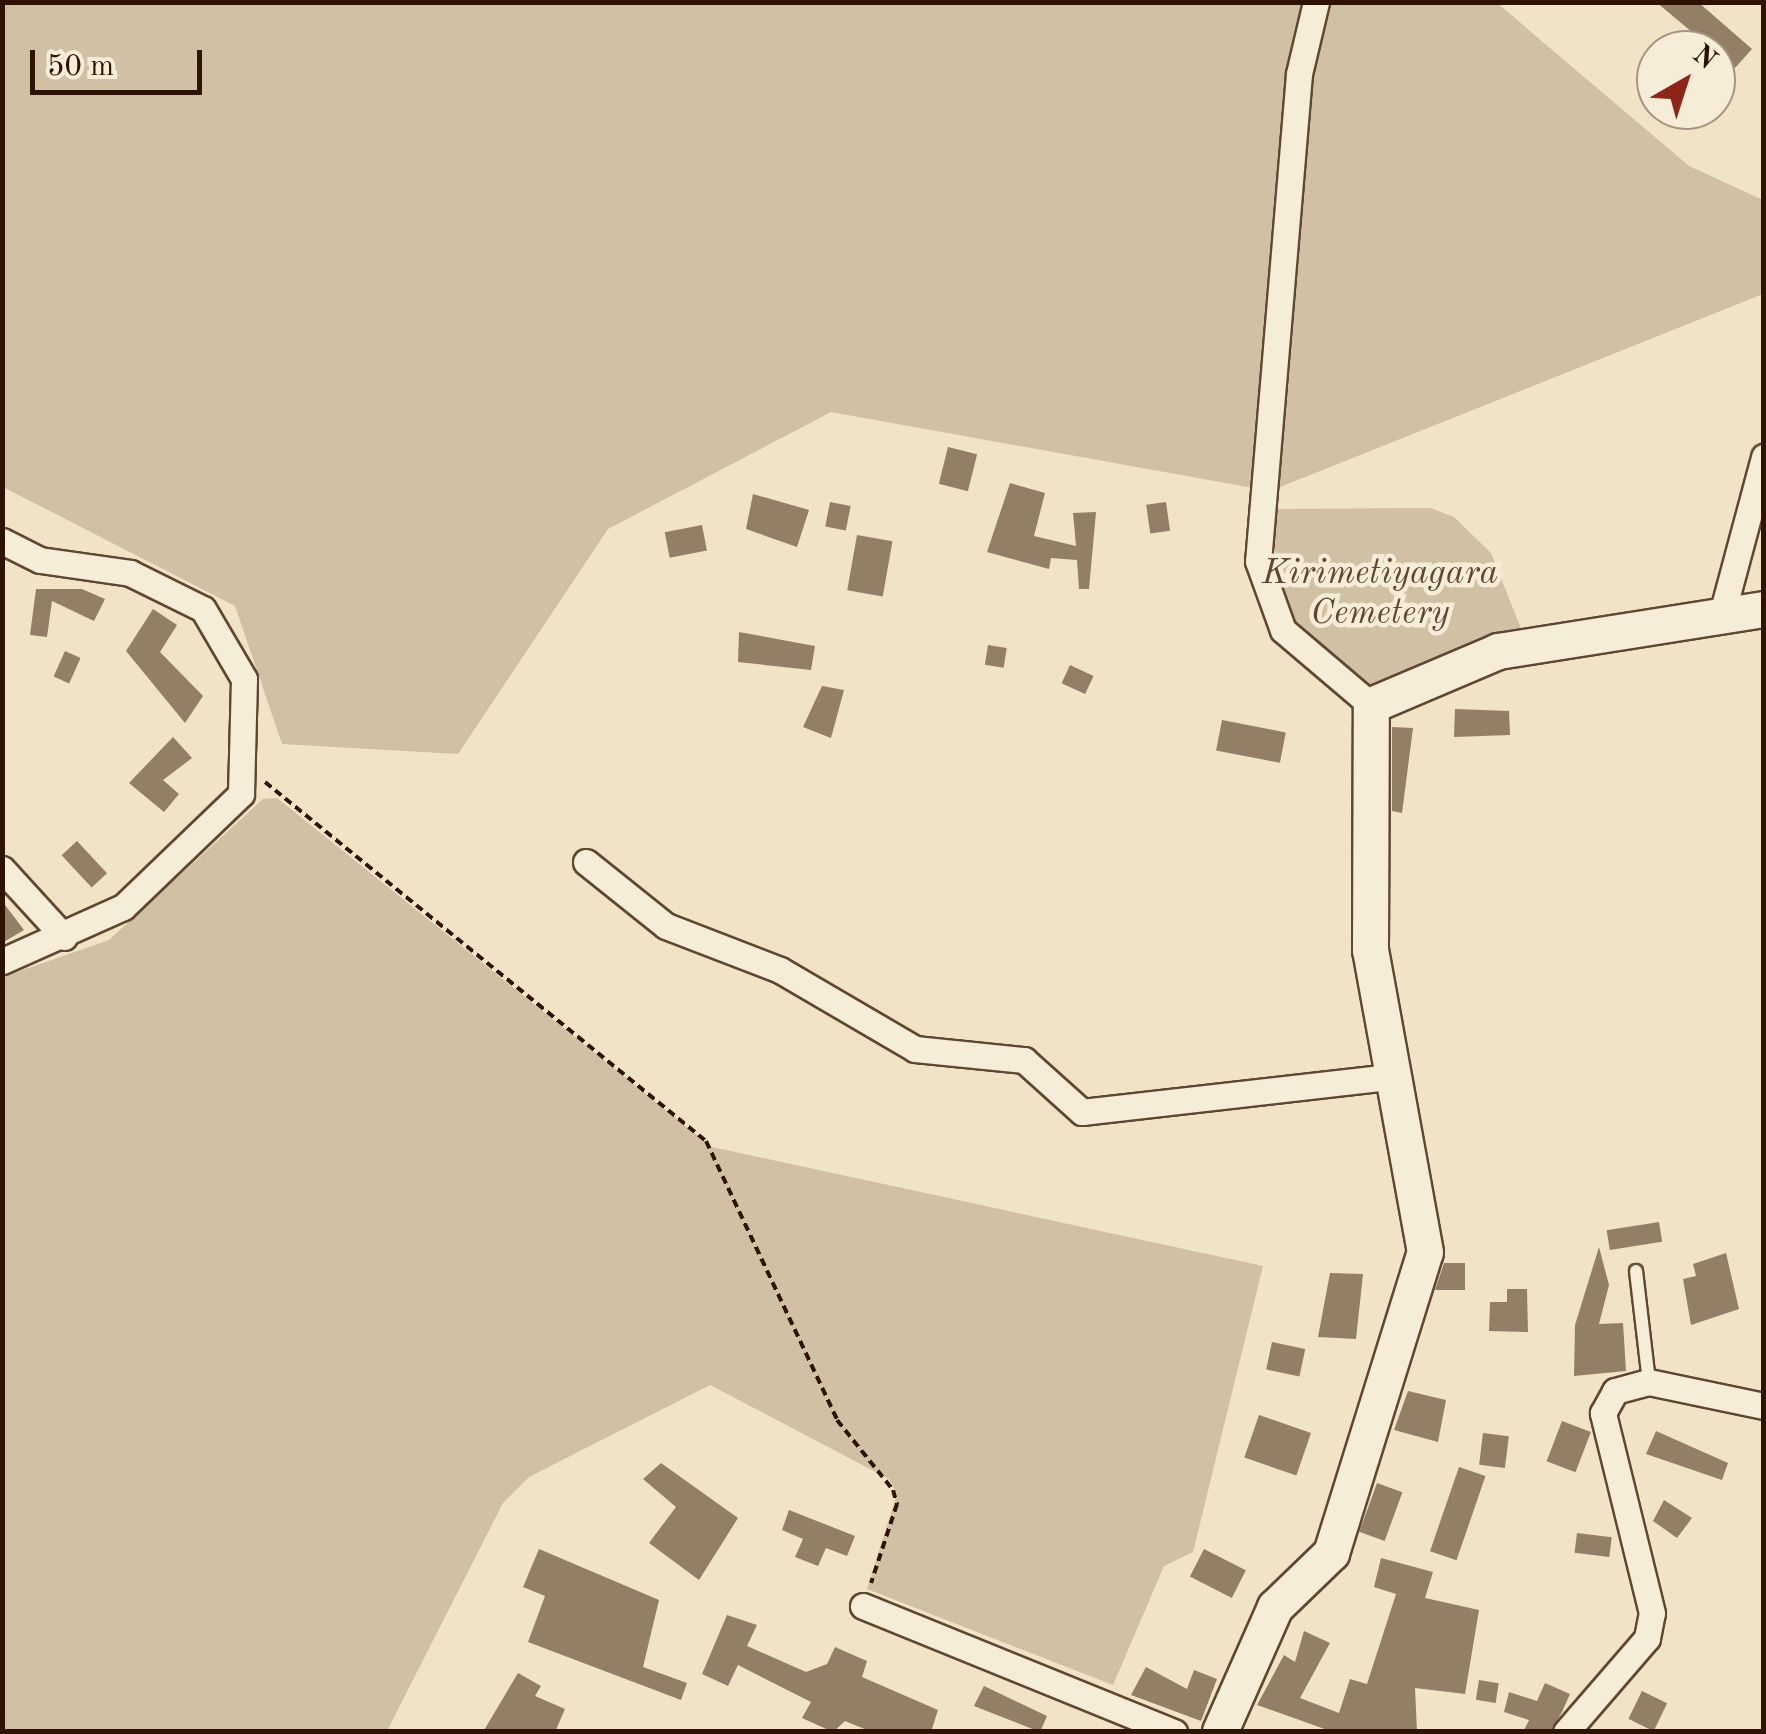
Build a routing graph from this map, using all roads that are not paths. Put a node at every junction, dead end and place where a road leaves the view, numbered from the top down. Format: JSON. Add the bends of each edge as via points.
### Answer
{"nodes":[{"id":1,"x":1316,"y":2,"type":"edge"},
{"id":2,"x":1764,"y":457,"type":"edge"},
{"id":3,"x":2,"y":541,"type":"edge"},
{"id":4,"x":1764,"y":609,"type":"edge"},
{"id":5,"x":1722,"y":614,"type":"junction"},
{"id":6,"x":1370,"y":705,"type":"junction"},
{"id":7,"x":586,"y":862,"type":"dead end"},
{"id":8,"x":2,"y":869,"type":"edge"},
{"id":9,"x":64,"y":937,"type":"junction"},
{"id":10,"x":2,"y":961,"type":"edge"},
{"id":11,"x":1388,"y":1077,"type":"junction"},
{"id":12,"x":1636,"y":1271,"type":"dead end"},
{"id":13,"x":1649,"y":1382,"type":"junction"},
{"id":14,"x":1764,"y":1406,"type":"edge"},
{"id":15,"x":863,"y":1606,"type":"road end"},
{"id":16,"x":1222,"y":1731,"type":"edge"},
{"id":17,"x":1174,"y":1732,"type":"edge"},
{"id":18,"x":1196,"y":1732,"type":"edge"},
{"id":19,"x":1566,"y":1732,"type":"edge"}],
"edges":[{"from":1,"to":6,"type":"street","via":[[1299,74],[1258,561],[1283,630]]},
{"from":2,"to":5,"type":"street"},
{"from":3,"to":9,"type":"street","via":[[40,560],[130,573],[203,609],[244,679],[242,794],[124,908]]},
{"from":4,"to":5,"type":"street"},
{"from":5,"to":6,"type":"street","via":[[1498,652]]},
{"from":6,"to":11,"type":"street","via":[[1370,950]]},
{"from":7,"to":11,"type":"street","via":[[666,926],[780,970],[915,1049],[1024,1060],[1082,1112]]},
{"from":8,"to":9,"type":"street"},
{"from":9,"to":10,"type":"street"},
{"from":11,"to":16,"type":"street","via":[[1425,1252],[1331,1553],[1283,1596]]},
{"from":12,"to":13,"type":"lane"},
{"from":13,"to":14,"type":"street"},
{"from":13,"to":19,"type":"street","via":[[1615,1391],[1603,1414],[1648,1584],[1647,1638]]},
{"from":15,"to":17,"type":"street"},
{"from":16,"to":18,"type":"street"}]}
